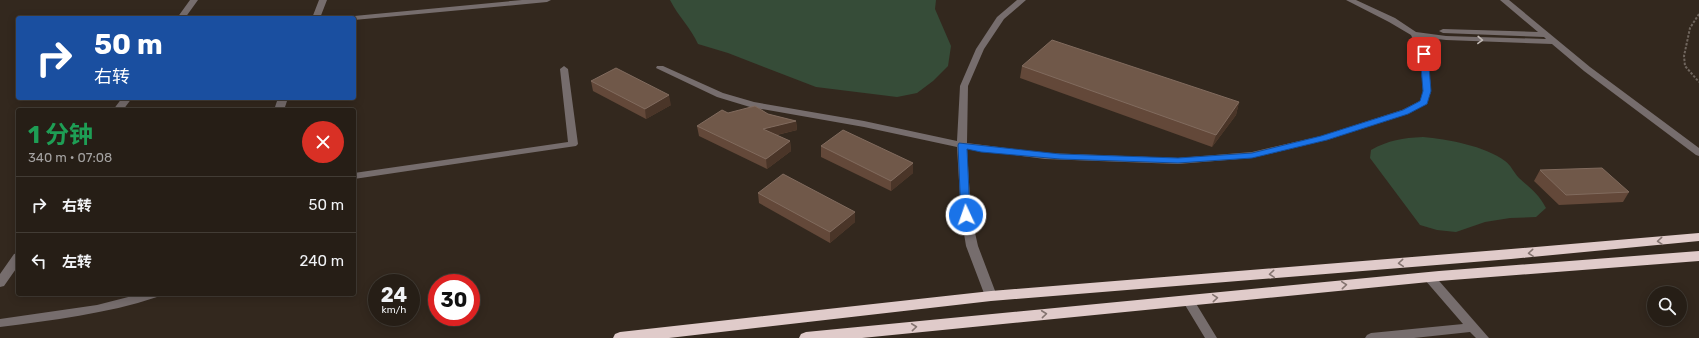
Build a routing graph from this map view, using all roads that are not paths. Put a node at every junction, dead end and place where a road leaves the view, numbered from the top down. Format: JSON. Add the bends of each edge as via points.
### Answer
{"nodes":[{"id":1,"x":194,"y":0,"type":"edge"},
{"id":2,"x":323,"y":0,"type":"edge"},
{"id":3,"x":547,"y":0,"type":"edge"},
{"id":4,"x":1022,"y":0,"type":"edge"},
{"id":5,"x":1350,"y":0,"type":"edge"},
{"id":6,"x":1504,"y":0,"type":"edge"},
{"id":7,"x":182,"y":16,"type":"edge"},
{"id":8,"x":317,"y":16,"type":"edge"},
{"id":9,"x":356,"y":18,"type":"edge"},
{"id":10,"x":1414,"y":34,"type":"junction"},
{"id":11,"x":1545,"y":34,"type":"junction"},
{"id":12,"x":1554,"y":42,"type":"junction"},
{"id":13,"x":660,"y":68,"type":"dead end"},
{"id":14,"x":564,"y":69,"type":"dead end"},
{"id":15,"x":962,"y":145,"type":"junction"},
{"id":16,"x":1699,"y":153,"type":"edge"},
{"id":17,"x":356,"y":176,"type":"edge"},
{"id":18,"x":1699,"y":237,"type":"edge"},
{"id":19,"x":1699,"y":256,"type":"edge"},
{"id":20,"x":16,"y":260,"type":"edge"},
{"id":21,"x":1429,"y":277,"type":"junction"},
{"id":22,"x":0,"y":284,"type":"edge"},
{"id":23,"x":148,"y":296,"type":"edge"},
{"id":24,"x":991,"y":296,"type":"junction"},
{"id":25,"x":1188,"y":300,"type":"junction"},
{"id":26,"x":0,"y":323,"type":"edge"},
{"id":27,"x":1473,"y":327,"type":"junction"},
{"id":28,"x":895,"y":333,"type":"edge"},
{"id":29,"x":620,"y":338,"type":"edge"},
{"id":30,"x":806,"y":338,"type":"edge"},
{"id":31,"x":1211,"y":338,"type":"edge"},
{"id":32,"x":1371,"y":338,"type":"edge"},
{"id":33,"x":1483,"y":338,"type":"edge"}],
"edges":[{"from":1,"to":7,"type":"street"},
{"from":2,"to":8,"type":"street"},
{"from":3,"to":9,"type":"street"},
{"from":4,"to":15,"type":"street","via":[[1001,17],[980,49],[964,86]]},
{"from":5,"to":10,"type":"street","via":[[1392,20]]},
{"from":6,"to":11,"type":"street"},
{"from":10,"to":11,"type":"street","via":[[1447,31]]},
{"from":10,"to":12,"type":"street","one_way":true},
{"from":10,"to":15,"type":"street","via":[[1424,54],[1427,91],[1424,102],[1406,112],[1324,138],[1252,155],[1178,161],[1045,156]]},
{"from":11,"to":12,"type":"street"},
{"from":12,"to":16,"type":"street"},
{"from":13,"to":15,"type":"street","via":[[720,95],[753,105],[864,124]]},
{"from":14,"to":17,"type":"street","via":[[573,144]]},
{"from":15,"to":24,"type":"street","via":[[966,215],[972,246]]},
{"from":18,"to":24,"type":"highway","one_way":true},
{"from":19,"to":21,"type":"highway"},
{"from":20,"to":22,"type":"street"},
{"from":25,"to":21,"type":"highway","one_way":true},
{"from":21,"to":27,"type":"street"},
{"from":23,"to":26,"type":"street","via":[[96,310]]},
{"from":24,"to":29,"type":"highway"},
{"from":28,"to":25,"type":"highway","one_way":true},
{"from":25,"to":31,"type":"street"},
{"from":27,"to":32,"type":"street"},
{"from":27,"to":33,"type":"street"},
{"from":28,"to":30,"type":"highway"}]}
